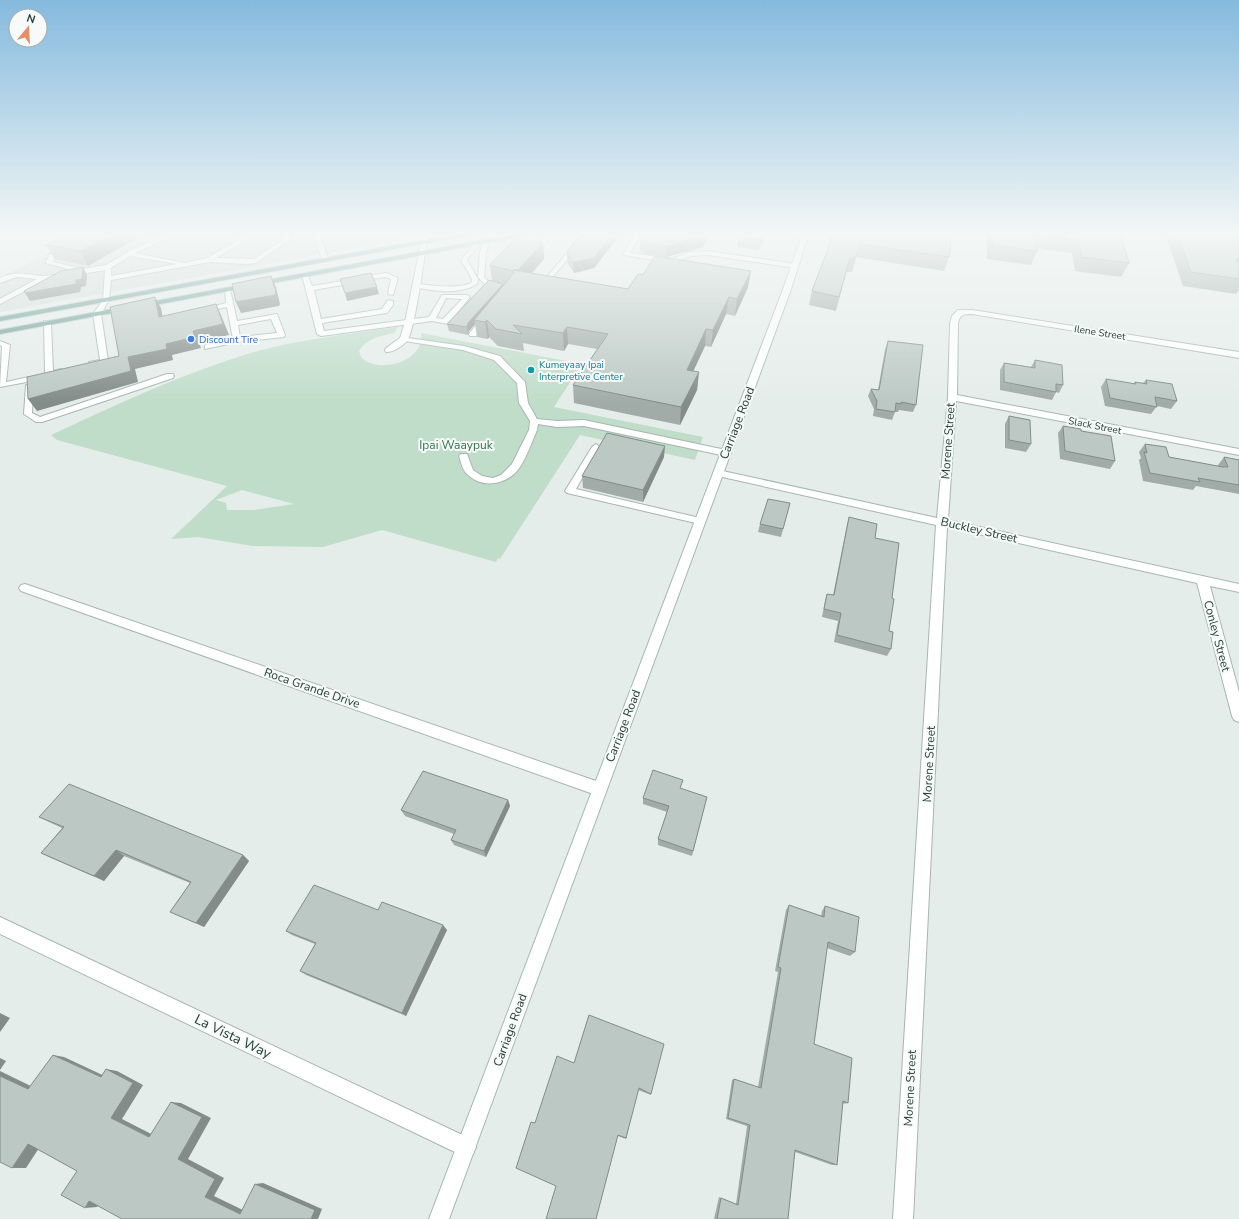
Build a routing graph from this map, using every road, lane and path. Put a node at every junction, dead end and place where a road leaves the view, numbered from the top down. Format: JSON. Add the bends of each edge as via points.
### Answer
{"nodes":[{"id":1,"x":227,"y":289,"type":"edge"},
{"id":2,"x":310,"y":289,"type":"edge"},
{"id":3,"x":22,"y":290,"type":"edge"},
{"id":4,"x":106,"y":290,"type":"edge"},
{"id":5,"x":161,"y":290,"type":"edge"},
{"id":6,"x":222,"y":290,"type":"edge"},
{"id":7,"x":393,"y":290,"type":"edge"},
{"id":8,"x":415,"y":290,"type":"edge"},
{"id":9,"x":786,"y":290,"type":"edge"},
{"id":10,"x":106,"y":300,"type":"junction"},
{"id":11,"x":0,"y":302,"type":"edge"},
{"id":12,"x":230,"y":304,"type":"junction"},
{"id":13,"x":492,"y":311,"type":"edge"},
{"id":14,"x":961,"y":312,"type":"joint"},
{"id":15,"x":192,"y":313,"type":"edge"},
{"id":16,"x":97,"y":314,"type":"junction"},
{"id":17,"x":0,"y":319,"type":"edge"},
{"id":18,"x":432,"y":319,"type":"junction"},
{"id":19,"x":318,"y":322,"type":"junction"},
{"id":20,"x":409,"y":322,"type":"junction"},
{"id":21,"x":47,"y":323,"type":"junction"},
{"id":22,"x":234,"y":324,"type":"junction"},
{"id":23,"x":0,"y":332,"type":"edge"},
{"id":24,"x":473,"y":334,"type":"dead end"},
{"id":25,"x":404,"y":339,"type":"junction"},
{"id":26,"x":237,"y":340,"type":"junction"},
{"id":27,"x":0,"y":343,"type":"edge"},
{"id":28,"x":208,"y":348,"type":"dead end"},
{"id":29,"x":389,"y":350,"type":"dead end"},
{"id":30,"x":1239,"y":355,"type":"edge"},
{"id":31,"x":84,"y":366,"type":"edge"},
{"id":32,"x":70,"y":369,"type":"edge"},
{"id":33,"x":170,"y":376,"type":"dead end"},
{"id":34,"x":39,"y":377,"type":"junction"},
{"id":35,"x":952,"y":397,"type":"junction"},
{"id":36,"x":534,"y":421,"type":"junction"},
{"id":37,"x":596,"y":447,"type":"dead end"},
{"id":38,"x":1239,"y":452,"type":"edge"},
{"id":39,"x":726,"y":453,"type":"junction"},
{"id":40,"x":464,"y":456,"type":"dead end"},
{"id":41,"x":718,"y":473,"type":"junction"},
{"id":42,"x":700,"y":521,"type":"junction"},
{"id":43,"x":942,"y":522,"type":"junction"},
{"id":44,"x":1202,"y":579,"type":"junction"},
{"id":45,"x":25,"y":588,"type":"dead end"},
{"id":46,"x":1239,"y":588,"type":"edge"},
{"id":47,"x":1239,"y":716,"type":"edge"},
{"id":48,"x":599,"y":789,"type":"junction"},
{"id":49,"x":0,"y":925,"type":"edge"},
{"id":50,"x":466,"y":1148,"type":"junction"},
{"id":51,"x":439,"y":1219,"type":"edge"},
{"id":52,"x":903,"y":1219,"type":"edge"}],
"edges":[{"from":1,"to":12,"type":"lane"},
{"from":2,"to":19,"type":"lane"},
{"from":3,"to":11,"type":"lane"},
{"from":4,"to":10,"type":"lane"},
{"from":5,"to":10,"type":"main road"},
{"from":6,"to":16,"type":"main road"},
{"from":7,"to":19,"type":"lane","via":[[384,311]]},
{"from":8,"to":20,"type":"street"},
{"from":9,"to":39,"type":"street","name":"Carriage Road"},
{"from":10,"to":16,"type":"lane"},
{"from":10,"to":17,"type":"main road"},
{"from":12,"to":15,"type":"lane"},
{"from":12,"to":22,"type":"lane"},
{"from":13,"to":24,"type":"lane"},
{"from":14,"to":30,"type":"street","name":"Ilene Street"},
{"from":14,"to":35,"type":"street","name":"Morene Street","via":[[956,316],[954,323]]},
{"from":16,"to":21,"type":"main road"},
{"from":16,"to":31,"type":"lane","via":[[104,361]]},
{"from":18,"to":18,"type":"lane","via":[[444,296],[467,297],[445,322]]},
{"from":18,"to":20,"type":"lane"},
{"from":19,"to":20,"type":"lane","via":[[321,334]]},
{"from":20,"to":25,"type":"street"},
{"from":21,"to":23,"type":"main road"},
{"from":21,"to":34,"type":"lane"},
{"from":22,"to":26,"type":"lane"},
{"from":22,"to":26,"type":"lane","via":[[274,316],[281,335]]},
{"from":25,"to":29,"type":"street"},
{"from":25,"to":36,"type":"lane","via":[[464,348],[497,358],[521,382],[521,399]]},
{"from":26,"to":28,"type":"lane"},
{"from":27,"to":34,"type":"lane","via":[[6,345],[2,385]]},
{"from":32,"to":34,"type":"lane"},
{"from":33,"to":34,"type":"lane","via":[[39,420],[28,414]]},
{"from":35,"to":38,"type":"street","name":"Slack Street"},
{"from":35,"to":43,"type":"street","name":"Morene Street"},
{"from":36,"to":39,"type":"lane","via":[[584,424]]},
{"from":36,"to":40,"type":"lane","via":[[533,430],[516,466],[504,477],[494,481],[479,479],[469,471]]},
{"from":37,"to":42,"type":"lane","via":[[570,491]]},
{"from":39,"to":41,"type":"street","name":"Carriage Road"},
{"from":41,"to":42,"type":"street","name":"Carriage Road"},
{"from":41,"to":43,"type":"street","name":"Buckley Street"},
{"from":42,"to":48,"type":"street","name":"Carriage Road"},
{"from":43,"to":44,"type":"street","name":"Buckley Street"},
{"from":43,"to":52,"type":"street","name":"Morene Street"},
{"from":44,"to":46,"type":"street","name":"Buckley Street"},
{"from":44,"to":47,"type":"street","name":"Conley Street"},
{"from":45,"to":48,"type":"street","name":"Roca Grande Drive"},
{"from":48,"to":50,"type":"street","name":"Carriage Road"},
{"from":49,"to":50,"type":"street","name":"La Vista Way"},
{"from":50,"to":51,"type":"street","name":"Carriage Road"}]}
